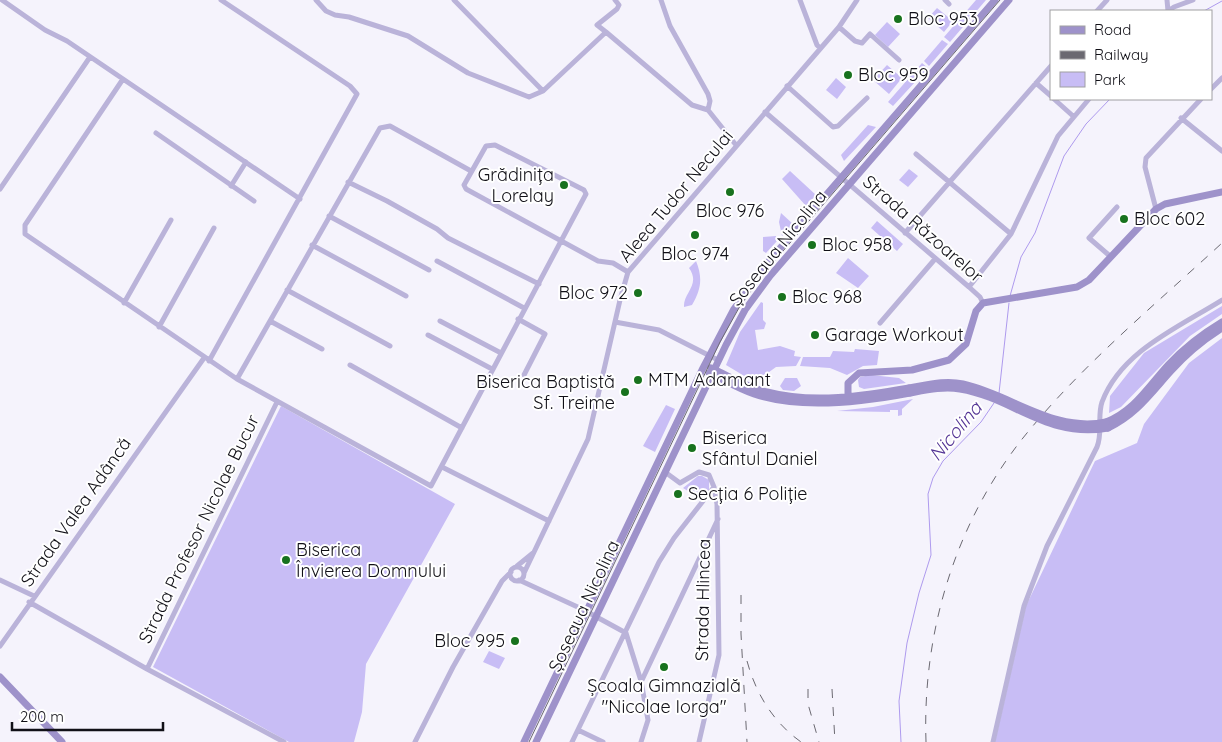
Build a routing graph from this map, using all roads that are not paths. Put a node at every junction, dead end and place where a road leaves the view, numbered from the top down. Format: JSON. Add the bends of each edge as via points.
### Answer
{"nodes":[{"id":1,"x":2,"y":0,"type":"edge"},
{"id":2,"x":221,"y":0,"type":"edge"},
{"id":3,"x":316,"y":0,"type":"edge"},
{"id":4,"x":454,"y":0,"type":"edge"},
{"id":5,"x":615,"y":0,"type":"edge"},
{"id":6,"x":661,"y":0,"type":"edge"},
{"id":7,"x":800,"y":0,"type":"edge"},
{"id":8,"x":857,"y":0,"type":"edge"},
{"id":9,"x":995,"y":0,"type":"edge"},
{"id":10,"x":1009,"y":0,"type":"edge"},
{"id":11,"x":1107,"y":0,"type":"edge"},
{"id":12,"x":1194,"y":0,"type":"edge"},
{"id":13,"x":1099,"y":10,"type":"edge"},
{"id":14,"x":1170,"y":10,"type":"edge"},
{"id":15,"x":839,"y":27,"type":"junction"},
{"id":16,"x":606,"y":32,"type":"junction"},
{"id":17,"x":820,"y":48,"type":"junction"},
{"id":18,"x":90,"y":57,"type":"junction"},
{"id":19,"x":899,"y":60,"type":"dead end"},
{"id":20,"x":1050,"y":67,"type":"edge"},
{"id":21,"x":1222,"y":78,"type":"edge"},
{"id":22,"x":123,"y":79,"type":"junction"},
{"id":23,"x":1036,"y":83,"type":"junction"},
{"id":24,"x":787,"y":86,"type":"junction"},
{"id":25,"x":1212,"y":88,"type":"edge"},
{"id":26,"x":543,"y":91,"type":"junction"},
{"id":27,"x":1050,"y":96,"type":"edge"},
{"id":28,"x":867,"y":98,"type":"dead end"},
{"id":29,"x":1054,"y":100,"type":"edge"},
{"id":30,"x":1087,"y":100,"type":"edge"},
{"id":31,"x":1200,"y":100,"type":"edge"},
{"id":32,"x":708,"y":110,"type":"junction"},
{"id":33,"x":765,"y":112,"type":"junction"},
{"id":34,"x":1073,"y":116,"type":"junction"},
{"id":35,"x":1181,"y":118,"type":"junction"},
{"id":36,"x":156,"y":133,"type":"dead end"},
{"id":37,"x":736,"y":144,"type":"junction"},
{"id":38,"x":1222,"y":151,"type":"edge"},
{"id":39,"x":916,"y":154,"type":"dead end"},
{"id":40,"x":246,"y":162,"type":"junction"},
{"id":41,"x":471,"y":172,"type":"junction"},
{"id":42,"x":841,"y":178,"type":"junction"},
{"id":43,"x":348,"y":182,"type":"junction"},
{"id":44,"x":948,"y":183,"type":"junction"},
{"id":45,"x":849,"y":184,"type":"junction"},
{"id":46,"x":231,"y":186,"type":"junction"},
{"id":47,"x":0,"y":189,"type":"edge"},
{"id":48,"x":1222,"y":192,"type":"edge"},
{"id":49,"x":300,"y":199,"type":"junction"},
{"id":50,"x":254,"y":201,"type":"dead end"},
{"id":51,"x":1117,"y":207,"type":"dead end"},
{"id":52,"x":1156,"y":209,"type":"junction"},
{"id":53,"x":329,"y":216,"type":"junction"},
{"id":54,"x":171,"y":220,"type":"dead end"},
{"id":55,"x":214,"y":228,"type":"dead end"},
{"id":56,"x":905,"y":233,"type":"junction"},
{"id":57,"x":1011,"y":234,"type":"junction"},
{"id":58,"x":563,"y":241,"type":"junction"},
{"id":59,"x":312,"y":245,"type":"junction"},
{"id":60,"x":1111,"y":257,"type":"junction"},
{"id":61,"x":935,"y":259,"type":"junction"},
{"id":62,"x":437,"y":261,"type":"dead end"},
{"id":63,"x":429,"y":270,"type":"dead end"},
{"id":64,"x":628,"y":272,"type":"junction"},
{"id":65,"x":539,"y":284,"type":"junction"},
{"id":66,"x":970,"y":287,"type":"junction"},
{"id":67,"x":287,"y":290,"type":"junction"},
{"id":68,"x":406,"y":296,"type":"dead end"},
{"id":69,"x":1222,"y":300,"type":"edge"},
{"id":70,"x":124,"y":303,"type":"junction"},
{"id":71,"x":983,"y":303,"type":"junction"},
{"id":72,"x":524,"y":308,"type":"junction"},
{"id":73,"x":518,"y":319,"type":"junction"},
{"id":74,"x":270,"y":321,"type":"junction"},
{"id":75,"x":440,"y":321,"type":"dead end"},
{"id":76,"x":615,"y":322,"type":"junction"},
{"id":77,"x":1222,"y":322,"type":"edge"},
{"id":78,"x":880,"y":323,"type":"dead end"},
{"id":79,"x":159,"y":327,"type":"junction"},
{"id":80,"x":1222,"y":328,"type":"edge"},
{"id":81,"x":428,"y":336,"type":"dead end"},
{"id":82,"x":390,"y":346,"type":"dead end"},
{"id":83,"x":322,"y":348,"type":"dead end"},
{"id":84,"x":501,"y":353,"type":"junction"},
{"id":85,"x":709,"y":356,"type":"junction"},
{"id":86,"x":207,"y":360,"type":"junction"},
{"id":87,"x":718,"y":360,"type":"junction"},
{"id":88,"x":350,"y":365,"type":"dead end"},
{"id":89,"x":704,"y":367,"type":"junction"},
{"id":90,"x":492,"y":369,"type":"junction"},
{"id":91,"x":713,"y":372,"type":"junction"},
{"id":92,"x":524,"y":375,"type":"dead end"},
{"id":93,"x":237,"y":379,"type":"junction"},
{"id":94,"x":848,"y":399,"type":"junction"},
{"id":95,"x":276,"y":402,"type":"junction"},
{"id":96,"x":1107,"y":425,"type":"junction"},
{"id":97,"x":462,"y":428,"type":"junction"},
{"id":98,"x":442,"y":467,"type":"junction"},
{"id":99,"x":665,"y":472,"type":"junction"},
{"id":100,"x":714,"y":487,"type":"junction"},
{"id":101,"x":719,"y":518,"type":"junction"},
{"id":102,"x":549,"y":521,"type":"junction"},
{"id":103,"x":534,"y":552,"type":"junction"},
{"id":104,"x":516,"y":567,"type":"junction"},
{"id":105,"x":511,"y":572,"type":"junction"},
{"id":106,"x":520,"y":578,"type":"junction"},
{"id":107,"x":0,"y":580,"type":"edge"},
{"id":108,"x":500,"y":586,"type":"junction"},
{"id":109,"x":34,"y":596,"type":"junction"},
{"id":110,"x":29,"y":602,"type":"junction"},
{"id":111,"x":587,"y":611,"type":"junction"},
{"id":112,"x":595,"y":617,"type":"junction"},
{"id":113,"x":626,"y":632,"type":"junction"},
{"id":114,"x":0,"y":646,"type":"edge"},
{"id":115,"x":147,"y":669,"type":"junction"},
{"id":116,"x":0,"y":677,"type":"edge"},
{"id":117,"x":641,"y":681,"type":"junction"},
{"id":118,"x":578,"y":730,"type":"junction"},
{"id":119,"x":62,"y":742,"type":"edge"},
{"id":120,"x":284,"y":742,"type":"edge"},
{"id":121,"x":415,"y":742,"type":"edge"},
{"id":122,"x":524,"y":742,"type":"edge"},
{"id":123,"x":536,"y":742,"type":"edge"},
{"id":124,"x":572,"y":742,"type":"edge"},
{"id":125,"x":604,"y":742,"type":"edge"},
{"id":126,"x":641,"y":742,"type":"edge"},
{"id":127,"x":699,"y":742,"type":"edge"},
{"id":128,"x":993,"y":742,"type":"edge"}],
"edges":[{"from":1,"to":18,"type":"street"},
{"from":2,"to":49,"type":"street","name":"Strada Valea Adâncă","via":[[350,86],[357,94]]},
{"from":3,"to":26,"type":"street","via":[[335,15],[408,36],[478,78],[529,96]]},
{"from":4,"to":26,"type":"street"},
{"from":5,"to":16,"type":"street","via":[[619,5],[617,9],[597,25]]},
{"from":6,"to":32,"type":"street","via":[[670,26],[708,94]]},
{"from":7,"to":17,"type":"street"},
{"from":8,"to":15,"type":"street","name":"Aleea Tudor Neculai"},
{"from":9,"to":42,"type":"main road","name":"Șoseaua Nicolina"},
{"from":10,"to":45,"type":"main road","name":"Șoseaua Nicolina"},
{"from":11,"to":13,"type":"street"},
{"from":12,"to":14,"type":"street"},
{"from":15,"to":17,"type":"street","name":"Aleea Tudor Neculai"},
{"from":15,"to":19,"type":"street","via":[[862,43],[870,34]]},
{"from":16,"to":26,"type":"street"},
{"from":16,"to":32,"type":"street","via":[[692,105]]},
{"from":17,"to":24,"type":"street","name":"Aleea Tudor Neculai"},
{"from":18,"to":22,"type":"street"},
{"from":18,"to":47,"type":"street"},
{"from":20,"to":23,"type":"street"},
{"from":21,"to":25,"type":"street"},
{"from":22,"to":40,"type":"street"},
{"from":22,"to":70,"type":"street","via":[[23,230],[27,236]]},
{"from":23,"to":27,"type":"street"},
{"from":23,"to":44,"type":"street"},
{"from":24,"to":28,"type":"street","via":[[833,127]]},
{"from":24,"to":33,"type":"street","name":"Aleea Tudor Neculai"},
{"from":29,"to":34,"type":"street"},
{"from":30,"to":34,"type":"street"},
{"from":31,"to":35,"type":"street"},
{"from":32,"to":37,"type":"street"},
{"from":33,"to":37,"type":"street","name":"Aleea Tudor Neculai"},
{"from":33,"to":42,"type":"street","name":"Strada Răzoarelor"},
{"from":34,"to":57,"type":"street","via":[[1058,136]]},
{"from":35,"to":38,"type":"street"},
{"from":35,"to":52,"type":"street","via":[[1144,162]]},
{"from":36,"to":46,"type":"street"},
{"from":37,"to":64,"type":"street","name":"Aleea Tudor Neculai"},
{"from":39,"to":44,"type":"street"},
{"from":40,"to":46,"type":"street"},
{"from":40,"to":49,"type":"street"},
{"from":41,"to":43,"type":"street","via":[[384,125]]},
{"from":41,"to":58,"type":"street","via":[[464,187]]},
{"from":41,"to":58,"type":"street","via":[[484,148],[491,144],[584,190],[586,194]]},
{"from":42,"to":45,"type":"street","name":"Strada Răzoarelor"},
{"from":42,"to":85,"type":"main road","name":"Șoseaua Nicolina","via":[[749,287]]},
{"from":43,"to":53,"type":"street"},
{"from":43,"to":65,"type":"street"},
{"from":44,"to":56,"type":"street"},
{"from":44,"to":57,"type":"street"},
{"from":45,"to":56,"type":"street","name":"Strada Răzoarelor"},
{"from":45,"to":87,"type":"main road","name":"Șoseaua Nicolina","via":[[757,292]]},
{"from":46,"to":50,"type":"street"},
{"from":48,"to":52,"type":"main road","via":[[1165,204]]},
{"from":49,"to":86,"type":"street","name":"Strada Valea Adâncă"},
{"from":51,"to":60,"type":"street","via":[[1089,238]]},
{"from":52,"to":60,"type":"main road"},
{"from":53,"to":59,"type":"street"},
{"from":53,"to":63,"type":"street"},
{"from":54,"to":70,"type":"street"},
{"from":55,"to":79,"type":"street"},
{"from":56,"to":61,"type":"street","name":"Strada Răzoarelor"},
{"from":57,"to":66,"type":"street"},
{"from":58,"to":64,"type":"street","via":[[598,261],[613,263]]},
{"from":58,"to":65,"type":"street"},
{"from":59,"to":67,"type":"street"},
{"from":59,"to":68,"type":"street"},
{"from":60,"to":71,"type":"main road","via":[[1089,280],[1077,287]]},
{"from":61,"to":66,"type":"street","name":"Strada Răzoarelor"},
{"from":61,"to":78,"type":"street"},
{"from":62,"to":72,"type":"street"},
{"from":64,"to":76,"type":"street","name":"Aleea Tudor Neculai"},
{"from":65,"to":72,"type":"street"},
{"from":66,"to":71,"type":"street","name":"Strada Răzoarelor"},
{"from":67,"to":74,"type":"street"},
{"from":67,"to":82,"type":"street"},
{"from":69,"to":128,"type":"street","via":[[1160,336],[1141,351],[1108,390],[1099,416],[1102,435],[1049,541],[1024,606]]},
{"from":70,"to":79,"type":"street"},
{"from":71,"to":94,"type":"main road","via":[[976,312],[966,344],[956,356],[912,370],[859,373],[848,383]]},
{"from":72,"to":73,"type":"street"},
{"from":73,"to":84,"type":"street"},
{"from":73,"to":92,"type":"street","via":[[545,334]]},
{"from":74,"to":83,"type":"street"},
{"from":74,"to":93,"type":"street"},
{"from":75,"to":84,"type":"street"},
{"from":76,"to":85,"type":"street","via":[[659,330]]},
{"from":76,"to":102,"type":"street","name":"Aleea Tudor Neculai","via":[[588,439]]},
{"from":77,"to":96,"type":"main road","via":[[1184,350],[1135,405]]},
{"from":79,"to":86,"type":"street"},
{"from":80,"to":96,"type":"main road","via":[[1188,354],[1138,409],[1122,421]]},
{"from":81,"to":90,"type":"street"},
{"from":84,"to":90,"type":"street"},
{"from":85,"to":87,"type":"street"},
{"from":85,"to":89,"type":"main road","name":"Șoseaua Nicolina"},
{"from":86,"to":93,"type":"street"},
{"from":86,"to":109,"type":"street","name":"Strada Valea Adâncă","via":[[176,395]]},
{"from":87,"to":91,"type":"main road","name":"Șoseaua Nicolina"},
{"from":88,"to":97,"type":"street"},
{"from":89,"to":91,"type":"main road"},
{"from":89,"to":111,"type":"main road","name":"Șoseaua Nicolina"},
{"from":90,"to":97,"type":"street"},
{"from":91,"to":94,"type":"main road","via":[[754,394],[773,399]]},
{"from":91,"to":99,"type":"main road","name":"Șoseaua Nicolina"},
{"from":93,"to":95,"type":"street"},
{"from":94,"to":96,"type":"main road","bridge":true,"via":[[960,389],[1056,426],[1092,431]]},
{"from":95,"to":98,"type":"street","via":[[431,486]]},
{"from":95,"to":115,"type":"street","name":"Strada Profesor Nicolae Bucur"},
{"from":97,"to":98,"type":"street"},
{"from":98,"to":102,"type":"street"},
{"from":99,"to":100,"type":"street","via":[[680,482],[692,474],[705,473],[712,479]]},
{"from":99,"to":112,"type":"main road","name":"Șoseaua Nicolina"},
{"from":100,"to":101,"type":"street","name":"Strada Hlincea"},
{"from":100,"to":113,"type":"street","name":"Strada Hlincea","via":[[665,552]]},
{"from":101,"to":117,"type":"street","name":"Strada Hlincea"},
{"from":101,"to":127,"type":"street","name":"Strada Hlincea","via":[[719,655]]},
{"from":102,"to":103,"type":"street","name":"Aleea Tudor Neculai"},
{"from":103,"to":104,"type":"street","name":"Aleea Tudor Neculai"},
{"from":103,"to":106,"type":"street","name":"Aleea Tudor Neculai"},
{"from":104,"to":105,"type":"street","name":"Aleea Tudor Neculai"},
{"from":104,"to":106,"type":"street","via":[[522,568]]},
{"from":105,"to":106,"type":"street","via":[[512,578]]},
{"from":105,"to":108,"type":"street","name":"Aleea Tudor Neculai"},
{"from":106,"to":108,"type":"street"},
{"from":106,"to":111,"type":"street","via":[[530,586]]},
{"from":107,"to":109,"type":"street"},
{"from":108,"to":121,"type":"street","name":"Aleea Tudor Neculai","via":[[453,667]]},
{"from":109,"to":110,"type":"street","name":"Strada Valea Adâncă"},
{"from":110,"to":114,"type":"street","name":"Strada Valea Adâncă"},
{"from":110,"to":115,"type":"street"},
{"from":111,"to":112,"type":"street"},
{"from":111,"to":122,"type":"main road","name":"Șoseaua Nicolina"},
{"from":112,"to":113,"type":"street"},
{"from":112,"to":123,"type":"main road","name":"Șoseaua Nicolina"},
{"from":113,"to":117,"type":"street"},
{"from":113,"to":118,"type":"street","name":"Strada Hlincea"},
{"from":115,"to":120,"type":"street"},
{"from":116,"to":119,"type":"main road"},
{"from":117,"to":126,"type":"street","via":[[648,720]]},
{"from":118,"to":124,"type":"street","name":"Strada Hlincea"},
{"from":118,"to":125,"type":"street"}]}
